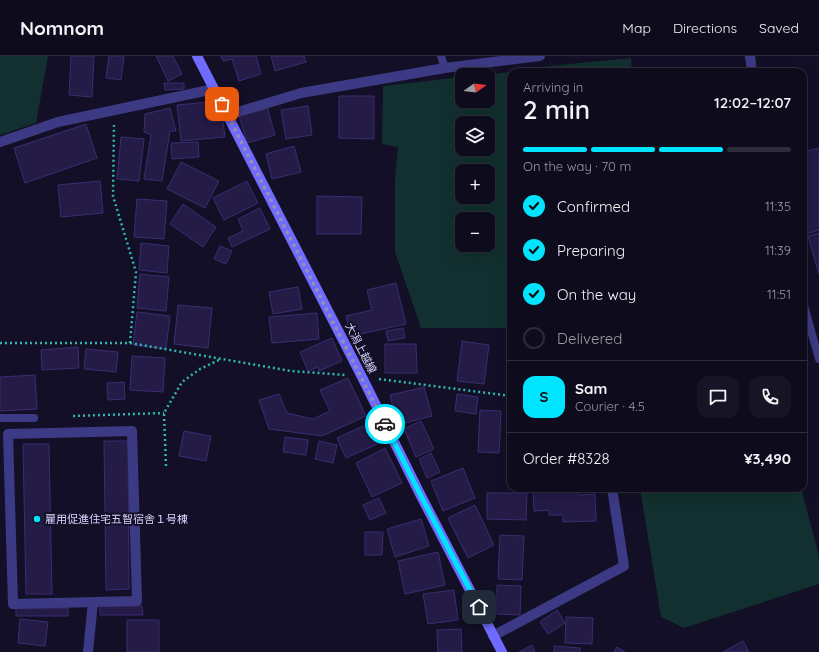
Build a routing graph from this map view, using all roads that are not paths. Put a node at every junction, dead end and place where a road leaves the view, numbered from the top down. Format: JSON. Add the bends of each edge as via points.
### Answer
{"nodes":[{"id":1,"x":197,"y":56,"type":"edge"},
{"id":2,"x":441,"y":56,"type":"edge"},
{"id":3,"x":540,"y":56,"type":"edge"},
{"id":4,"x":750,"y":56,"type":"edge"},
{"id":5,"x":445,"y":68,"type":"junction"},
{"id":6,"x":752,"y":68,"type":"edge"},
{"id":7,"x":214,"y":88,"type":"junction"},
{"id":8,"x":228,"y":115,"type":"junction"},
{"id":9,"x":0,"y":142,"type":"edge"},
{"id":10,"x":807,"y":316,"type":"edge"},
{"id":11,"x":819,"y":359,"type":"edge"},
{"id":12,"x":0,"y":418,"type":"edge"},
{"id":13,"x":34,"y":418,"type":"dead end"},
{"id":14,"x":613,"y":492,"type":"edge"},
{"id":15,"x":93,"y":602,"type":"junction"},
{"id":16,"x":493,"y":636,"type":"junction"},
{"id":17,"x":88,"y":652,"type":"edge"},
{"id":18,"x":502,"y":652,"type":"edge"}],
"edges":[{"from":1,"to":7,"type":"main road","name":"大潟上越線"},
{"from":2,"to":5,"type":"lane"},
{"from":3,"to":5,"type":"street"},
{"from":4,"to":6,"type":"street"},
{"from":5,"to":8,"type":"street","via":[[301,93]]},
{"from":7,"to":8,"type":"main road","name":"大潟上越線"},
{"from":7,"to":9,"type":"street","via":[[58,122]]},
{"from":8,"to":16,"type":"main road","name":"大潟上越線"},
{"from":10,"to":11,"type":"lane"},
{"from":12,"to":13,"type":"lane"},
{"from":14,"to":16,"type":"street","via":[[624,566]]},
{"from":15,"to":15,"type":"street","via":[[137,601],[132,431],[8,434],[12,604]]},
{"from":15,"to":17,"type":"street"},
{"from":16,"to":18,"type":"main road","name":"大潟上越線"}]}
